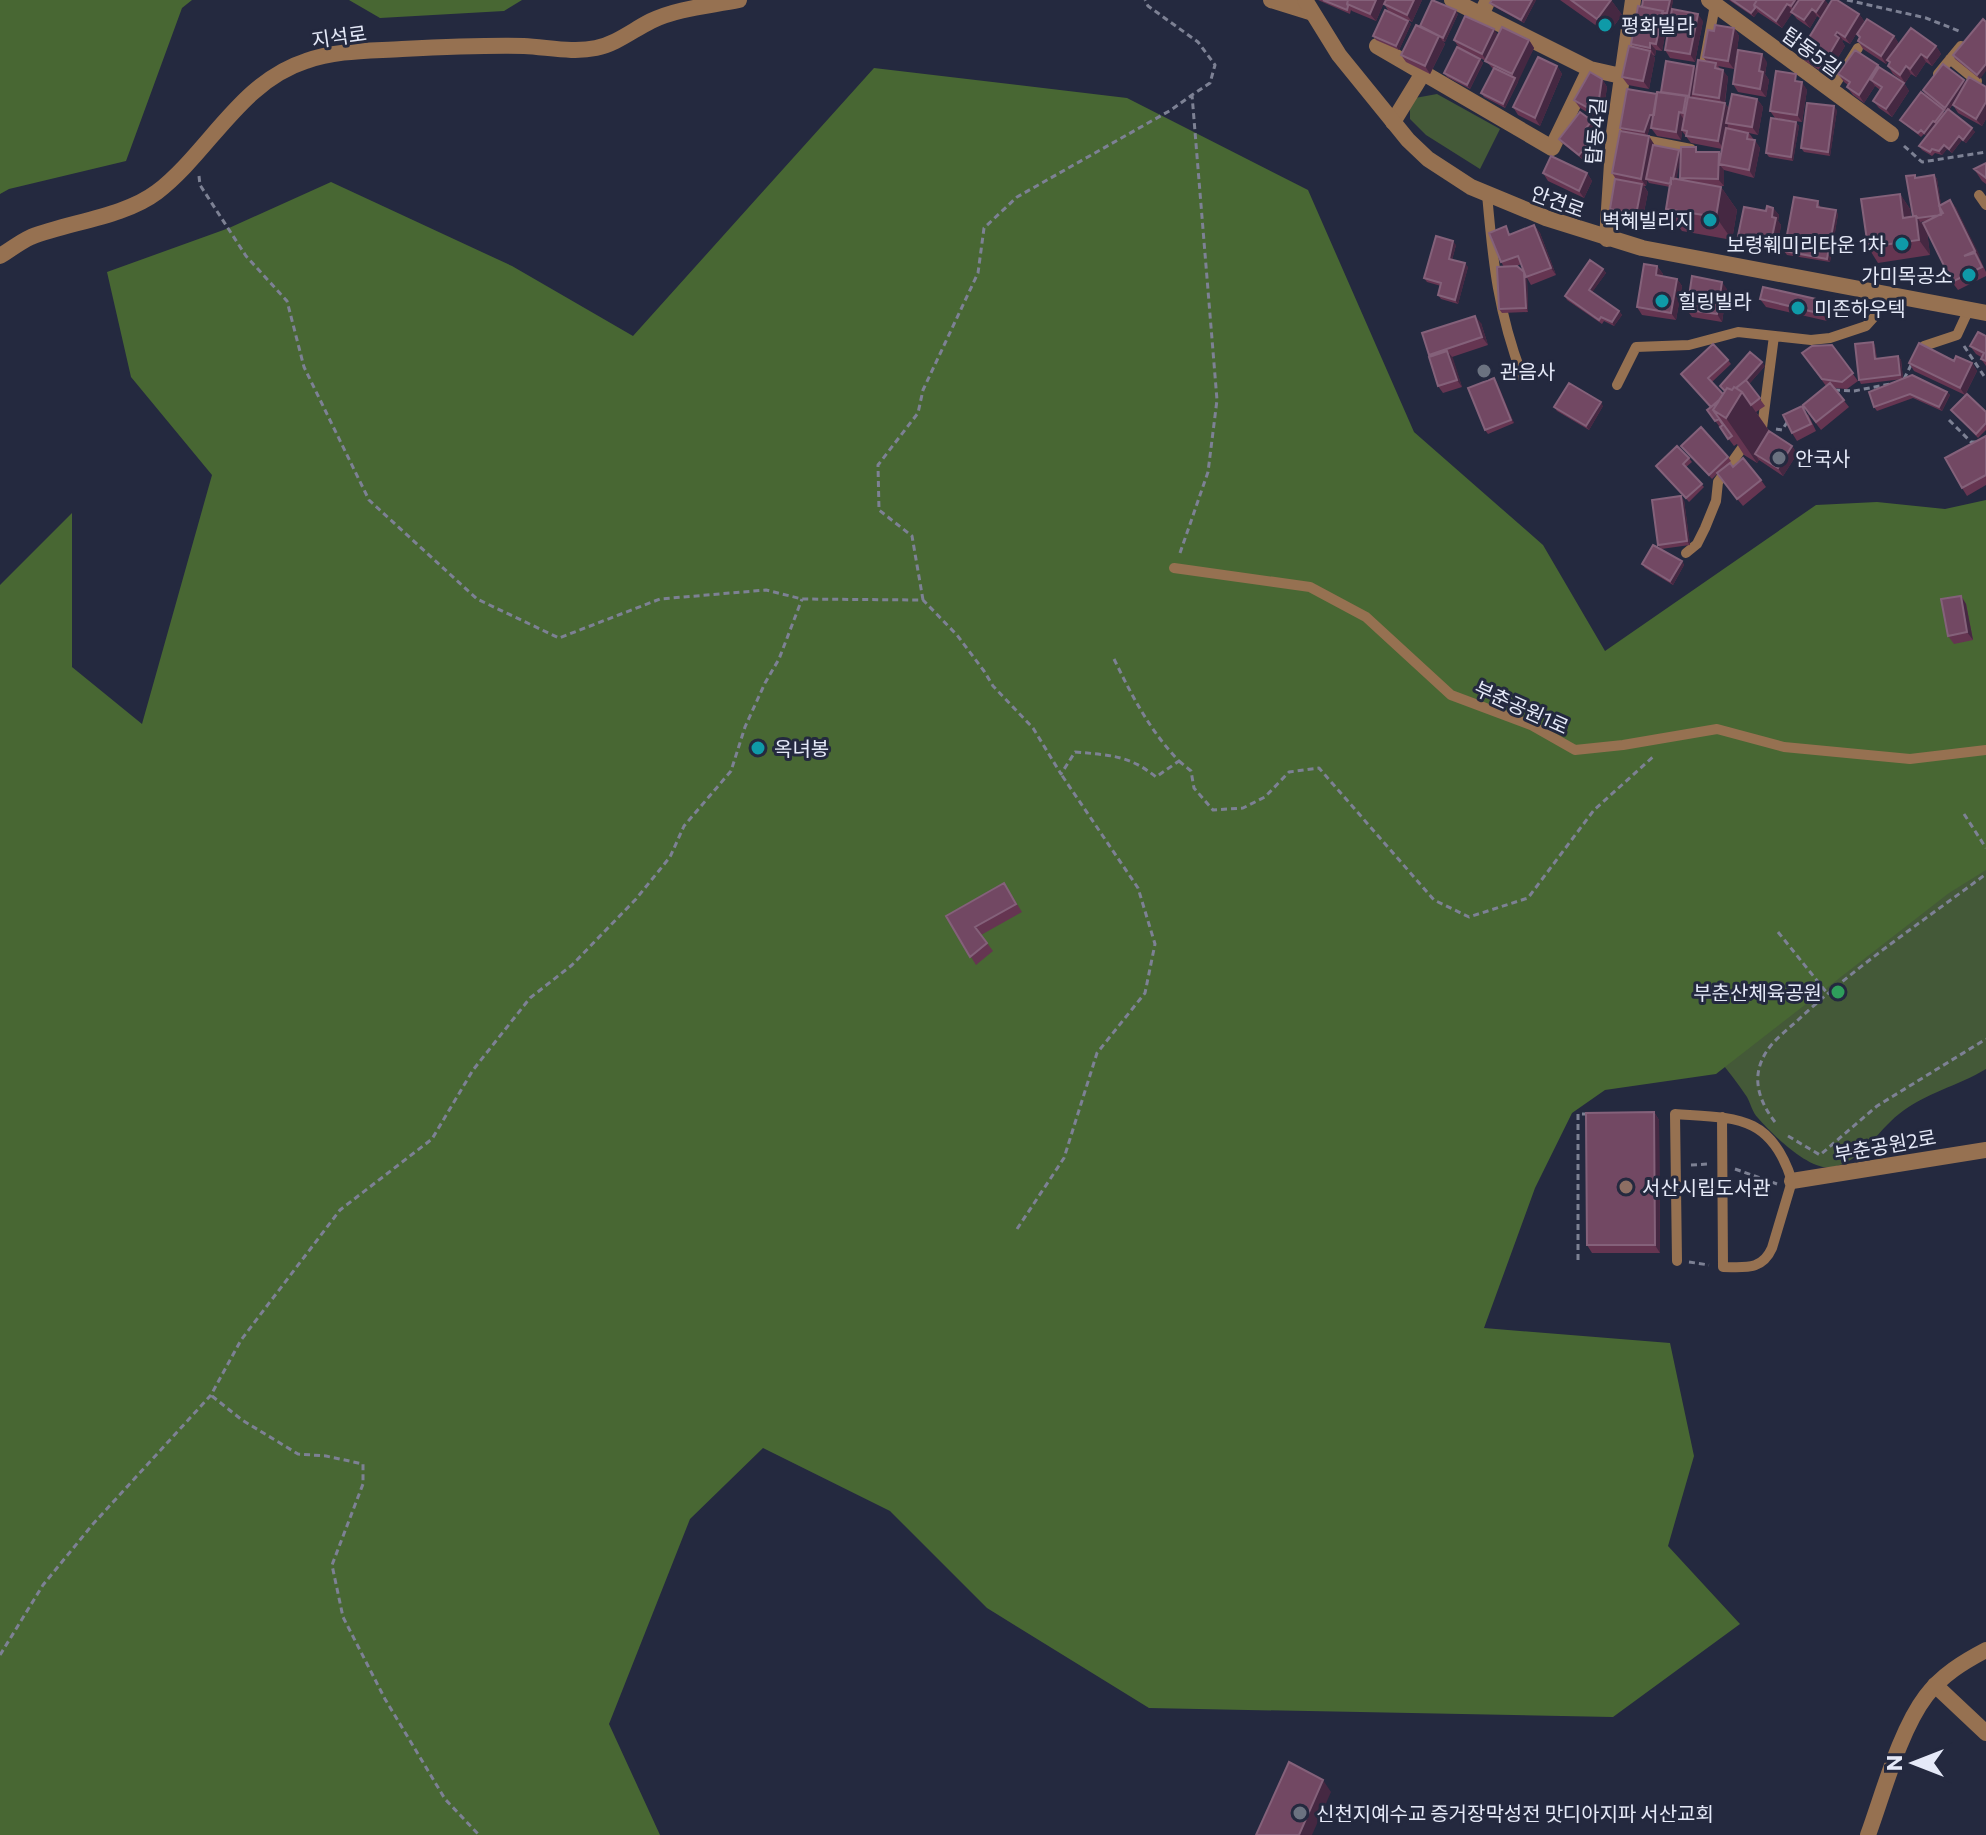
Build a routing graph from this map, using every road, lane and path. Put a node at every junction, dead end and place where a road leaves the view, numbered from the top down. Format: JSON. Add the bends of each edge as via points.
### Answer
{"nodes":[{"id":1,"x":739,"y":0,"type":"edge"},
{"id":2,"x":1145,"y":0,"type":"edge"},
{"id":3,"x":1271,"y":0,"type":"edge"},
{"id":4,"x":1452,"y":0,"type":"edge"},
{"id":5,"x":1615,"y":0,"type":"edge"},
{"id":6,"x":1847,"y":0,"type":"edge"},
{"id":7,"x":1712,"y":2,"type":"edge"},
{"id":8,"x":1308,"y":6,"type":"edge"},
{"id":9,"x":1632,"y":6,"type":"edge"},
{"id":10,"x":1484,"y":7,"type":"edge"},
{"id":11,"x":1970,"y":36,"type":"joint"},
{"id":12,"x":1377,"y":46,"type":"edge"},
{"id":13,"x":1858,"y":48,"type":"edge"},
{"id":14,"x":1950,"y":59,"type":"junction"},
{"id":15,"x":1704,"y":64,"type":"edge"},
{"id":16,"x":1590,"y":69,"type":"junction"},
{"id":17,"x":1423,"y":73,"type":"junction"},
{"id":18,"x":1621,"y":76,"type":"junction"},
{"id":19,"x":1933,"y":80,"type":"edge"},
{"id":20,"x":1977,"y":81,"type":"edge"},
{"id":21,"x":1831,"y":91,"type":"junction"},
{"id":22,"x":1192,"y":95,"type":"junction"},
{"id":23,"x":1393,"y":122,"type":"junction"},
{"id":24,"x":1895,"y":129,"type":"joint"},
{"id":25,"x":1614,"y":133,"type":"junction"},
{"id":26,"x":1697,"y":150,"type":"edge"},
{"id":27,"x":1986,"y":152,"type":"edge"},
{"id":28,"x":197,"y":165,"type":"dead end"},
{"id":29,"x":1487,"y":194,"type":"junction"},
{"id":30,"x":1979,"y":195,"type":"dead end"},
{"id":31,"x":1986,"y":205,"type":"edge"},
{"id":32,"x":1607,"y":239,"type":"junction"},
{"id":33,"x":0,"y":256,"type":"edge"},
{"id":34,"x":1883,"y":293,"type":"junction"},
{"id":35,"x":1978,"y":311,"type":"edge"},
{"id":36,"x":1957,"y":335,"type":"junction"},
{"id":37,"x":1774,"y":336,"type":"junction"},
{"id":38,"x":1924,"y":346,"type":"joint"},
{"id":39,"x":1523,"y":378,"type":"dead end"},
{"id":40,"x":1986,"y":379,"type":"edge"},
{"id":41,"x":1617,"y":385,"type":"dead end"},
{"id":42,"x":1826,"y":396,"type":"edge"},
{"id":43,"x":1789,"y":419,"type":"edge"},
{"id":44,"x":1949,"y":420,"type":"dead end"},
{"id":45,"x":1763,"y":421,"type":"junction"},
{"id":46,"x":1982,"y":443,"type":"edge"},
{"id":47,"x":1686,"y":553,"type":"dead end"},
{"id":48,"x":1174,"y":568,"type":"joint"},
{"id":49,"x":802,"y":599,"type":"junction"},
{"id":50,"x":923,"y":600,"type":"junction"},
{"id":51,"x":1114,"y":659,"type":"dead end"},
{"id":52,"x":1674,"y":736,"type":"junction"},
{"id":53,"x":1986,"y":750,"type":"edge"},
{"id":54,"x":1179,"y":761,"type":"junction"},
{"id":55,"x":1061,"y":774,"type":"junction"},
{"id":56,"x":1964,"y":814,"type":"dead end"},
{"id":57,"x":1986,"y":848,"type":"edge"},
{"id":58,"x":1986,"y":874,"type":"edge"},
{"id":59,"x":1778,"y":932,"type":"dead end"},
{"id":60,"x":1827,"y":993,"type":"junction"},
{"id":61,"x":1986,"y":1039,"type":"edge"},
{"id":62,"x":1592,"y":1114,"type":"edge"},
{"id":63,"x":1722,"y":1117,"type":"junction"},
{"id":64,"x":1777,"y":1124,"type":"dead end"},
{"id":65,"x":1783,"y":1131,"type":"dead end"},
{"id":66,"x":1986,"y":1150,"type":"edge"},
{"id":67,"x":1676,"y":1165,"type":"junction"},
{"id":68,"x":1722,"y":1166,"type":"junction"},
{"id":69,"x":1792,"y":1181,"type":"junction"},
{"id":70,"x":1017,"y":1229,"type":"dead end"},
{"id":71,"x":1578,"y":1260,"type":"dead end"},
{"id":72,"x":1677,"y":1261,"type":"joint"},
{"id":73,"x":1723,"y":1267,"type":"junction"},
{"id":74,"x":211,"y":1395,"type":"junction"},
{"id":75,"x":1986,"y":1650,"type":"edge"},
{"id":76,"x":0,"y":1655,"type":"edge"},
{"id":77,"x":1935,"y":1685,"type":"junction"},
{"id":78,"x":1986,"y":1733,"type":"edge"},
{"id":79,"x":479,"y":1835,"type":"edge"},
{"id":80,"x":1868,"y":1835,"type":"edge"}],
"edges":[{"from":1,"to":33,"type":"street","name":"지석로","via":[[664,16],[597,48],[359,51],[303,61],[267,80],[182,172],[153,195],[28,238]]},
{"from":2,"to":22,"type":"path","via":[[1198,42],[1215,65],[1210,83]]},
{"from":3,"to":8,"type":"street"},
{"from":4,"to":10,"type":"street","name":"탑동4길"},
{"from":5,"to":9,"type":"street"},
{"from":6,"to":11,"type":"path","via":[[1926,18]]},
{"from":7,"to":15,"type":"lane"},
{"from":7,"to":21,"type":"street","name":"탑동5길","via":[[1779,60]]},
{"from":8,"to":23,"type":"street","name":"안견로"},
{"from":9,"to":18,"type":"street","name":"탑동4길"},
{"from":10,"to":16,"type":"street","name":"탑동4길"},
{"from":11,"to":14,"type":"lane"},
{"from":12,"to":17,"type":"street"},
{"from":13,"to":21,"type":"lane"},
{"from":14,"to":19,"type":"lane"},
{"from":14,"to":20,"type":"lane"},
{"from":16,"to":17,"type":"street","via":[[1552,148]]},
{"from":16,"to":18,"type":"street","name":"탑동4길"},
{"from":17,"to":23,"type":"street"},
{"from":18,"to":25,"type":"street","name":"탑동4길"},
{"from":21,"to":24,"type":"street","name":"탑동5길"},
{"from":22,"to":48,"type":"path","via":[[1217,400],[1208,472]]},
{"from":22,"to":50,"type":"path","via":[[1017,197],[984,228],[978,273],[923,390],[918,413],[878,465],[879,510],[912,536]]},
{"from":23,"to":29,"type":"street","name":"안견로","via":[[1428,159]]},
{"from":24,"to":27,"type":"path","via":[[1922,162]]},
{"from":25,"to":26,"type":"lane"},
{"from":25,"to":32,"type":"street","name":"탑동4길"},
{"from":28,"to":49,"type":"path","via":[[200,185],[246,256],[287,301],[304,367],[369,500],[477,599],[559,638],[660,599],[766,590]]},
{"from":29,"to":32,"type":"street","name":"안견로"},
{"from":29,"to":39,"type":"lane","via":[[1498,302]]},
{"from":30,"to":31,"type":"lane"},
{"from":32,"to":34,"type":"street","name":"안견로"},
{"from":34,"to":35,"type":"street","name":"안견로"},
{"from":34,"to":37,"type":"lane","via":[[1875,316],[1861,329],[1818,340]]},
{"from":35,"to":36,"type":"lane"},
{"from":36,"to":38,"type":"lane"},
{"from":36,"to":40,"type":"path"},
{"from":37,"to":41,"type":"lane","via":[[1738,332],[1689,345],[1636,347]]},
{"from":37,"to":45,"type":"lane"},
{"from":38,"to":42,"type":"path","via":[[1898,383],[1835,390]]},
{"from":43,"to":45,"type":"path","via":[[1782,430]]},
{"from":44,"to":46,"type":"path","via":[[1971,442]]},
{"from":45,"to":47,"type":"lane","via":[[1718,482],[1705,528]]},
{"from":48,"to":52,"type":"lane","name":"부춘공원1로","via":[[1310,587],[1366,617],[1451,695],[1531,725],[1575,750]]},
{"from":49,"to":50,"type":"path"},
{"from":49,"to":74,"type":"path","via":[[731,771],[684,826],[670,857],[572,965],[530,998],[473,1070],[432,1139],[340,1210],[241,1340]]},
{"from":50,"to":55,"type":"path","via":[[1033,728]]},
{"from":51,"to":54,"type":"path","via":[[1140,710]]},
{"from":52,"to":53,"type":"lane","name":"부춘공원1로","via":[[1717,729],[1784,747],[1910,759]]},
{"from":52,"to":54,"type":"path","via":[[1594,810],[1528,898],[1469,917],[1434,900],[1319,768],[1289,772],[1265,797],[1243,808],[1213,810],[1194,788],[1191,771]]},
{"from":54,"to":55,"type":"path","via":[[1156,777],[1139,763],[1075,752]]},
{"from":55,"to":70,"type":"path","via":[[1138,888],[1155,944],[1145,993],[1097,1053],[1064,1158]]},
{"from":56,"to":57,"type":"path"},
{"from":58,"to":60,"type":"path"},
{"from":59,"to":60,"type":"path"},
{"from":60,"to":64,"type":"path","via":[[1769,1047],[1761,1061],[1758,1086],[1765,1110]]},
{"from":61,"to":65,"type":"path","via":[[1877,1106],[1820,1155]]},
{"from":62,"to":71,"type":"path","via":[[1578,1114]]},
{"from":63,"to":67,"type":"lane","via":[[1675,1114]]},
{"from":63,"to":68,"type":"lane"},
{"from":63,"to":69,"type":"lane","via":[[1744,1121],[1764,1133]]},
{"from":66,"to":69,"type":"street","name":"부춘공원2로"},
{"from":67,"to":68,"type":"path"},
{"from":67,"to":72,"type":"lane"},
{"from":68,"to":69,"type":"path","via":[[1774,1184]]},
{"from":68,"to":73,"type":"lane"},
{"from":69,"to":73,"type":"lane","via":[[1768,1258],[1752,1267]]},
{"from":72,"to":73,"type":"path"},
{"from":74,"to":76,"type":"path","via":[[53,1573]]},
{"from":74,"to":79,"type":"path","via":[[298,1454],[363,1464],[363,1484],[332,1565],[343,1617],[445,1799]]},
{"from":75,"to":77,"type":"street"},
{"from":77,"to":78,"type":"street"},
{"from":77,"to":80,"type":"street","via":[[1907,1731]]}]}
